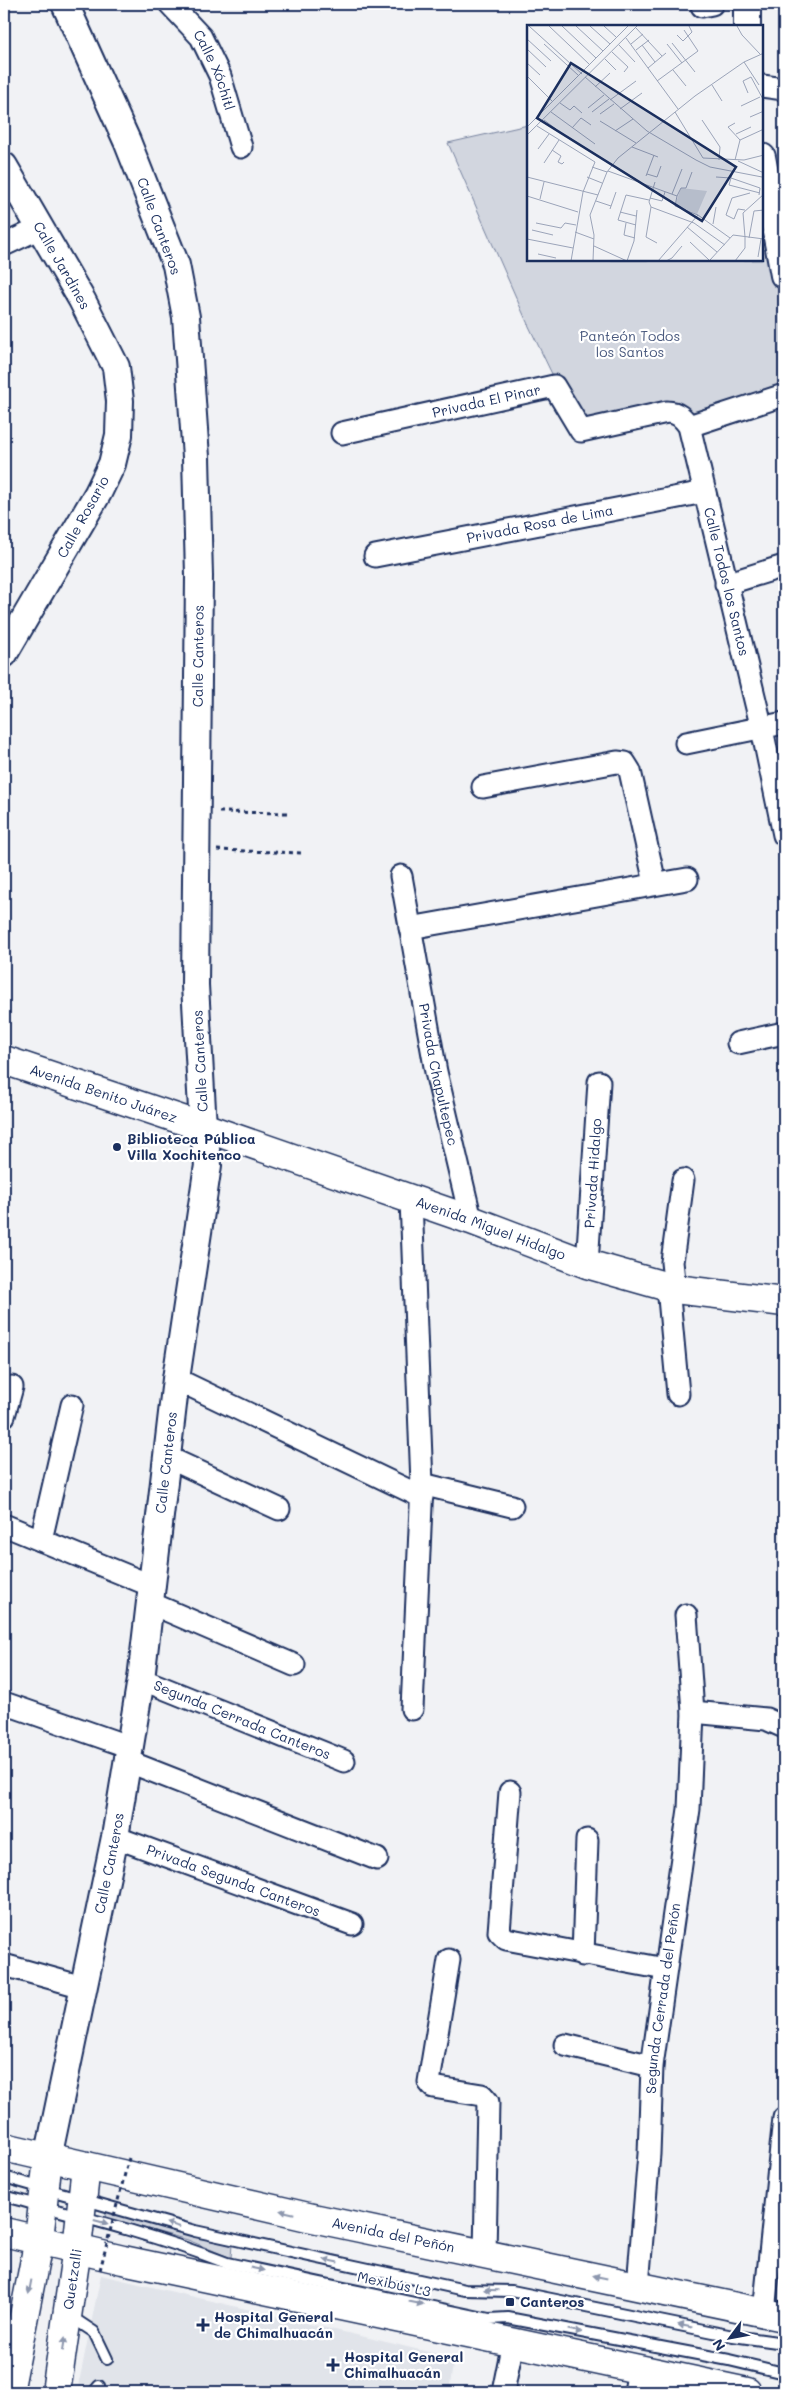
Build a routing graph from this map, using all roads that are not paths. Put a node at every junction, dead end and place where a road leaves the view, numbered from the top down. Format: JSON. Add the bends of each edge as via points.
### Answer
{"nodes":[{"id":1,"x":170,"y":4,"type":"edge"},
{"id":2,"x":747,"y":4,"type":"edge"},
{"id":3,"x":69,"y":5,"type":"edge"},
{"id":4,"x":747,"y":25,"type":"edge"},
{"id":5,"x":763,"y":86,"type":"edge"},
{"id":6,"x":784,"y":89,"type":"edge"},
{"id":7,"x":241,"y":146,"type":"dead end"},
{"id":8,"x":763,"y":162,"type":"edge"},
{"id":9,"x":4,"y":166,"type":"edge"},
{"id":10,"x":40,"y":228,"type":"junction"},
{"id":11,"x":4,"y":245,"type":"edge"},
{"id":12,"x":784,"y":275,"type":"edge"},
{"id":13,"x":116,"y":368,"type":"joint"},
{"id":14,"x":784,"y":395,"type":"edge"},
{"id":15,"x":689,"y":426,"type":"junction"},
{"id":16,"x":342,"y":433,"type":"dead end"},
{"id":17,"x":704,"y":492,"type":"junction"},
{"id":18,"x":375,"y":556,"type":"dead end"},
{"id":19,"x":784,"y":566,"type":"edge"},
{"id":20,"x":726,"y":584,"type":"junction"},
{"id":21,"x":4,"y":654,"type":"edge"},
{"id":22,"x":784,"y":723,"type":"edge"},
{"id":23,"x":762,"y":729,"type":"junction"},
{"id":24,"x":686,"y":743,"type":"dead end"},
{"id":25,"x":483,"y":787,"type":"dead end"},
{"id":26,"x":784,"y":835,"type":"edge"},
{"id":27,"x":402,"y":876,"type":"dead end"},
{"id":28,"x":687,"y":878,"type":"dead end"},
{"id":29,"x":655,"y":883,"type":"junction"},
{"id":30,"x":410,"y":928,"type":"junction"},
{"id":31,"x":784,"y":1033,"type":"edge"},
{"id":32,"x":738,"y":1044,"type":"dead end"},
{"id":33,"x":4,"y":1060,"type":"edge"},
{"id":34,"x":599,"y":1082,"type":"dead end"},
{"id":35,"x":203,"y":1127,"type":"junction"},
{"id":36,"x":683,"y":1180,"type":"dead end"},
{"id":37,"x":411,"y":1200,"type":"junction"},
{"id":38,"x":472,"y":1220,"type":"junction"},
{"id":39,"x":587,"y":1264,"type":"junction"},
{"id":40,"x":672,"y":1288,"type":"junction"},
{"id":41,"x":784,"y":1302,"type":"edge"},
{"id":42,"x":176,"y":1379,"type":"junction"},
{"id":43,"x":12,"y":1387,"type":"dead end"},
{"id":44,"x":678,"y":1394,"type":"dead end"},
{"id":45,"x":72,"y":1405,"type":"dead end"},
{"id":46,"x":4,"y":1416,"type":"edge"},
{"id":47,"x":167,"y":1457,"type":"junction"},
{"id":48,"x":422,"y":1491,"type":"junction"},
{"id":49,"x":512,"y":1506,"type":"dead end"},
{"id":50,"x":279,"y":1510,"type":"dead end"},
{"id":51,"x":4,"y":1525,"type":"edge"},
{"id":52,"x":41,"y":1540,"type":"junction"},
{"id":53,"x":151,"y":1595,"type":"junction"},
{"id":54,"x":686,"y":1615,"type":"dead end"},
{"id":55,"x":294,"y":1665,"type":"dead end"},
{"id":56,"x":141,"y":1679,"type":"junction"},
{"id":57,"x":4,"y":1702,"type":"edge"},
{"id":58,"x":412,"y":1710,"type":"dead end"},
{"id":59,"x":692,"y":1712,"type":"junction"},
{"id":60,"x":784,"y":1727,"type":"edge"},
{"id":61,"x":129,"y":1754,"type":"junction"},
{"id":62,"x":344,"y":1761,"type":"dead end"},
{"id":63,"x":510,"y":1792,"type":"dead end"},
{"id":64,"x":115,"y":1836,"type":"junction"},
{"id":65,"x":587,"y":1840,"type":"dead end"},
{"id":66,"x":377,"y":1859,"type":"dead end"},
{"id":67,"x":352,"y":1924,"type":"dead end"},
{"id":68,"x":583,"y":1956,"type":"junction"},
{"id":69,"x":448,"y":1960,"type":"dead end"},
{"id":70,"x":4,"y":1965,"type":"edge"},
{"id":71,"x":665,"y":1970,"type":"junction"},
{"id":72,"x":83,"y":1987,"type":"junction"},
{"id":73,"x":565,"y":2045,"type":"dead end"},
{"id":74,"x":652,"y":2066,"type":"junction"},
{"id":75,"x":784,"y":2118,"type":"edge"},
{"id":76,"x":4,"y":2146,"type":"edge"},
{"id":77,"x":48,"y":2158,"type":"junction"},
{"id":78,"x":86,"y":2166,"type":"junction"},
{"id":79,"x":4,"y":2177,"type":"edge"},
{"id":80,"x":4,"y":2196,"type":"edge"},
{"id":81,"x":43,"y":2198,"type":"junction"},
{"id":82,"x":81,"y":2208,"type":"junction"},
{"id":83,"x":4,"y":2232,"type":"edge"},
{"id":84,"x":39,"y":2239,"type":"junction"},
{"id":85,"x":77,"y":2248,"type":"junction"},
{"id":86,"x":484,"y":2253,"type":"junction"},
{"id":87,"x":638,"y":2285,"type":"junction"},
{"id":88,"x":774,"y":2314,"type":"edge"},
{"id":89,"x":68,"y":2315,"type":"junction"},
{"id":90,"x":513,"y":2342,"type":"junction"},
{"id":91,"x":784,"y":2344,"type":"edge"},
{"id":92,"x":107,"y":2359,"type":"dead end"},
{"id":93,"x":784,"y":2374,"type":"edge"},
{"id":94,"x":637,"y":2381,"type":"edge"},
{"id":95,"x":9,"y":2392,"type":"edge"},
{"id":96,"x":56,"y":2392,"type":"edge"},
{"id":97,"x":503,"y":2392,"type":"edge"},
{"id":98,"x":747,"y":2392,"type":"edge"}],
"edges":[{"from":1,"to":7,"type":"street","name":"Calle Xóchitl","via":[[200,37],[220,76]]},
{"from":2,"to":4,"type":"street"},
{"from":3,"to":35,"type":"street","name":"Calle Canteros","via":[[176,265],[186,317],[196,457],[199,576],[195,985]]},
{"from":5,"to":6,"type":"street"},
{"from":8,"to":12,"type":"street"},
{"from":9,"to":10,"type":"street","name":"Calle Jardines"},
{"from":10,"to":11,"type":"street"},
{"from":10,"to":13,"type":"street","name":"Calle Jardines","via":[[82,300]]},
{"from":13,"to":21,"type":"street","name":"Calle Rosario","via":[[120,418],[112,464]]},
{"from":14,"to":15,"type":"street"},
{"from":15,"to":16,"type":"street","name":"Privada El Pinar","via":[[678,414],[667,412],[581,431],[554,386]]},
{"from":15,"to":17,"type":"street","name":"Calle Todos los Santos"},
{"from":17,"to":18,"type":"street","name":"Privada Rosa de Lima"},
{"from":17,"to":20,"type":"street","name":"Calle Todos los Santos"},
{"from":19,"to":20,"type":"street"},
{"from":20,"to":23,"type":"street","name":"Calle Todos los Santos"},
{"from":22,"to":23,"type":"street"},
{"from":23,"to":24,"type":"street"},
{"from":23,"to":26,"type":"street","name":"Calle Todos los Santos"},
{"from":25,"to":29,"type":"street","via":[[625,763],[630,771]]},
{"from":27,"to":30,"type":"street","name":"Privada Chapultepec"},
{"from":28,"to":29,"type":"street"},
{"from":29,"to":30,"type":"street"},
{"from":30,"to":38,"type":"street","name":"Privada Chapultepec","via":[[436,1072]]},
{"from":31,"to":32,"type":"street"},
{"from":33,"to":35,"type":"main road","name":"Avenida Benito Juárez"},
{"from":34,"to":39,"type":"street","name":"Privada Hidalgo"},
{"from":35,"to":37,"type":"main road","name":"Avenida Miguel Hidalgo"},
{"from":35,"to":42,"type":"street","name":"Calle Canteros","via":[[208,1165]]},
{"from":36,"to":40,"type":"street","via":[[672,1262]]},
{"from":37,"to":38,"type":"main road","name":"Avenida Miguel Hidalgo"},
{"from":37,"to":48,"type":"street"},
{"from":38,"to":39,"type":"main road","name":"Avenida Miguel Hidalgo"},
{"from":39,"to":40,"type":"main road","name":"Avenida Miguel Hidalgo"},
{"from":40,"to":41,"type":"main road","name":"Avenida Miguel Hidalgo"},
{"from":40,"to":44,"type":"street"},
{"from":42,"to":47,"type":"street","name":"Calle Canteros"},
{"from":42,"to":48,"type":"street"},
{"from":43,"to":46,"type":"street"},
{"from":45,"to":52,"type":"street"},
{"from":47,"to":50,"type":"street"},
{"from":47,"to":53,"type":"street","name":"Calle Canteros"},
{"from":48,"to":49,"type":"street"},
{"from":48,"to":58,"type":"street"},
{"from":51,"to":52,"type":"street"},
{"from":52,"to":53,"type":"street"},
{"from":53,"to":55,"type":"street"},
{"from":53,"to":56,"type":"street","name":"Calle Canteros"},
{"from":54,"to":59,"type":"street","name":"Segunda Cerrada del Peñón"},
{"from":56,"to":61,"type":"street","name":"Calle Canteros"},
{"from":56,"to":62,"type":"street","name":"Segunda Cerrada Canteros"},
{"from":57,"to":61,"type":"street"},
{"from":59,"to":60,"type":"street","via":[[766,1719]]},
{"from":59,"to":71,"type":"street","name":"Segunda Cerrada del Peñón","via":[[689,1809]]},
{"from":61,"to":64,"type":"street","name":"Calle Canteros"},
{"from":61,"to":66,"type":"street"},
{"from":63,"to":68,"type":"street","via":[[500,1934],[506,1939]]},
{"from":64,"to":67,"type":"street","name":"Privada Segunda Canteros"},
{"from":64,"to":72,"type":"street","name":"Calle Canteros"},
{"from":65,"to":68,"type":"street"},
{"from":68,"to":71,"type":"street"},
{"from":69,"to":86,"type":"street","via":[[430,2082],[433,2087],[482,2095],[488,2102]]},
{"from":70,"to":72,"type":"street"},
{"from":71,"to":74,"type":"street","name":"Segunda Cerrada del Peñón"},
{"from":72,"to":77,"type":"street","name":"Calle Canteros"},
{"from":73,"to":74,"type":"street"},
{"from":74,"to":87,"type":"street","name":"Segunda Cerrada del Peñón","via":[[650,2154]]},
{"from":75,"to":88,"type":"street"},
{"from":76,"to":77,"type":"main road","name":"Avenida del Peñón"},
{"from":77,"to":78,"type":"main road","name":"Avenida del Peñón"},
{"from":77,"to":81,"type":"main road"},
{"from":78,"to":82,"type":"main road","name":"Quetzalli"},
{"from":86,"to":78,"type":"main road","name":"Avenida del Peñón","one_way":true},
{"from":79,"to":81,"type":"lane","name":"Mexibús L3"},
{"from":80,"to":81,"type":"lane","name":"Mexibús L3"},
{"from":81,"to":82,"type":"lane","name":"Mexibús L3"},
{"from":81,"to":82,"type":"lane","name":"Mexibús L3"},
{"from":81,"to":84,"type":"main road"},
{"from":82,"to":85,"type":"main road","name":"Quetzalli"},
{"from":91,"to":82,"type":"lane","name":"Mexibús L3","one_way":true,"via":[[512,2291],[465,2290]]},
{"from":82,"to":93,"type":"lane","name":"Mexibús L3","one_way":true,"via":[[227,2263],[488,2319],[508,2318],[729,2360]]},
{"from":83,"to":84,"type":"main road"},
{"from":84,"to":85,"type":"main road"},
{"from":84,"to":95,"type":"main road","one_way":true},
{"from":85,"to":89,"type":"main road","name":"Quetzalli"},
{"from":85,"to":90,"type":"main road"},
{"from":87,"to":86,"type":"main road","name":"Avenida del Peñón","one_way":true},
{"from":87,"to":88,"type":"main road","name":"Avenida del Peñón"},
{"from":89,"to":92,"type":"lane","via":[[94,2332]]},
{"from":96,"to":89,"type":"main road","name":"Quetzalli","one_way":true},
{"from":90,"to":94,"type":"main road"},
{"from":90,"to":97,"type":"street"},
{"from":94,"to":98,"type":"main road"}]}
